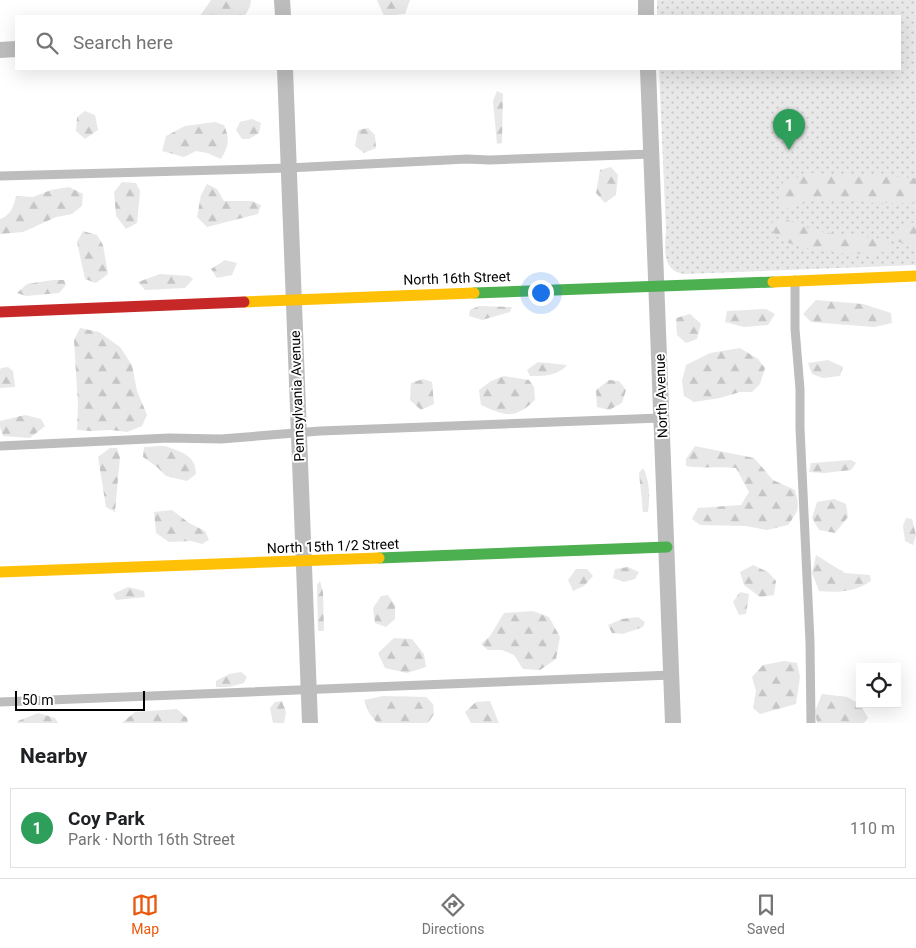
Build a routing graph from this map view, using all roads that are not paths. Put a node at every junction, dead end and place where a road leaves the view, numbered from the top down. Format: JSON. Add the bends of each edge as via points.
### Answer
{"nodes":[{"id":1,"x":282,"y":0,"type":"edge"},
{"id":2,"x":646,"y":0,"type":"edge"},
{"id":3,"x":283,"y":15,"type":"edge"},
{"id":4,"x":646,"y":15,"type":"edge"},
{"id":5,"x":15,"y":49,"type":"edge"},
{"id":6,"x":0,"y":50,"type":"edge"},
{"id":7,"x":285,"y":70,"type":"edge"},
{"id":8,"x":648,"y":70,"type":"edge"},
{"id":9,"x":651,"y":154,"type":"junction"},
{"id":10,"x":288,"y":168,"type":"junction"},
{"id":11,"x":0,"y":176,"type":"edge"},
{"id":12,"x":916,"y":276,"type":"edge"},
{"id":13,"x":795,"y":280,"type":"junction"},
{"id":14,"x":656,"y":286,"type":"junction"},
{"id":15,"x":293,"y":300,"type":"junction"},
{"id":16,"x":0,"y":312,"type":"edge"},
{"id":17,"x":662,"y":418,"type":"junction"},
{"id":18,"x":298,"y":433,"type":"junction"},
{"id":19,"x":0,"y":446,"type":"edge"},
{"id":20,"x":666,"y":547,"type":"junction"},
{"id":21,"x":303,"y":562,"type":"junction"},
{"id":22,"x":0,"y":572,"type":"edge"},
{"id":23,"x":672,"y":675,"type":"junction"},
{"id":24,"x":308,"y":689,"type":"junction"},
{"id":25,"x":0,"y":702,"type":"edge"},
{"id":26,"x":310,"y":723,"type":"edge"},
{"id":27,"x":674,"y":723,"type":"edge"},
{"id":28,"x":811,"y":723,"type":"edge"}],
"edges":[{"from":1,"to":3,"type":"street"},
{"from":2,"to":4,"type":"street"},
{"from":5,"to":6,"type":"street"},
{"from":7,"to":10,"type":"street","name":"Pennsylvania Avenue"},
{"from":8,"to":9,"type":"street","name":"North Avenue"},
{"from":9,"to":10,"type":"lane"},
{"from":9,"to":14,"type":"street","name":"North Avenue"},
{"from":10,"to":11,"type":"lane"},
{"from":10,"to":15,"type":"street","name":"Pennsylvania Avenue"},
{"from":12,"to":13,"type":"street","name":"North 16th Street"},
{"from":13,"to":14,"type":"street","name":"North 16th Street"},
{"from":13,"to":28,"type":"lane"},
{"from":14,"to":15,"type":"street","name":"North 16th Street"},
{"from":14,"to":17,"type":"street","name":"North Avenue"},
{"from":15,"to":16,"type":"street","name":"North 16th Street"},
{"from":15,"to":18,"type":"street","name":"Pennsylvania Avenue"},
{"from":17,"to":18,"type":"lane"},
{"from":17,"to":20,"type":"street","name":"North Avenue"},
{"from":18,"to":19,"type":"lane","via":[[221,439],[169,438]]},
{"from":18,"to":21,"type":"street","name":"Pennsylvania Avenue"},
{"from":20,"to":21,"type":"street","name":"North 15th 1/2 Street"},
{"from":20,"to":23,"type":"street","name":"North Avenue"},
{"from":21,"to":22,"type":"street","name":"North 15th 1/2 Street"},
{"from":21,"to":24,"type":"street","name":"Pennsylvania Avenue"},
{"from":23,"to":24,"type":"lane"},
{"from":23,"to":27,"type":"street","name":"North Avenue"},
{"from":24,"to":25,"type":"lane"},
{"from":24,"to":26,"type":"street","name":"Pennsylvania Avenue"}]}
